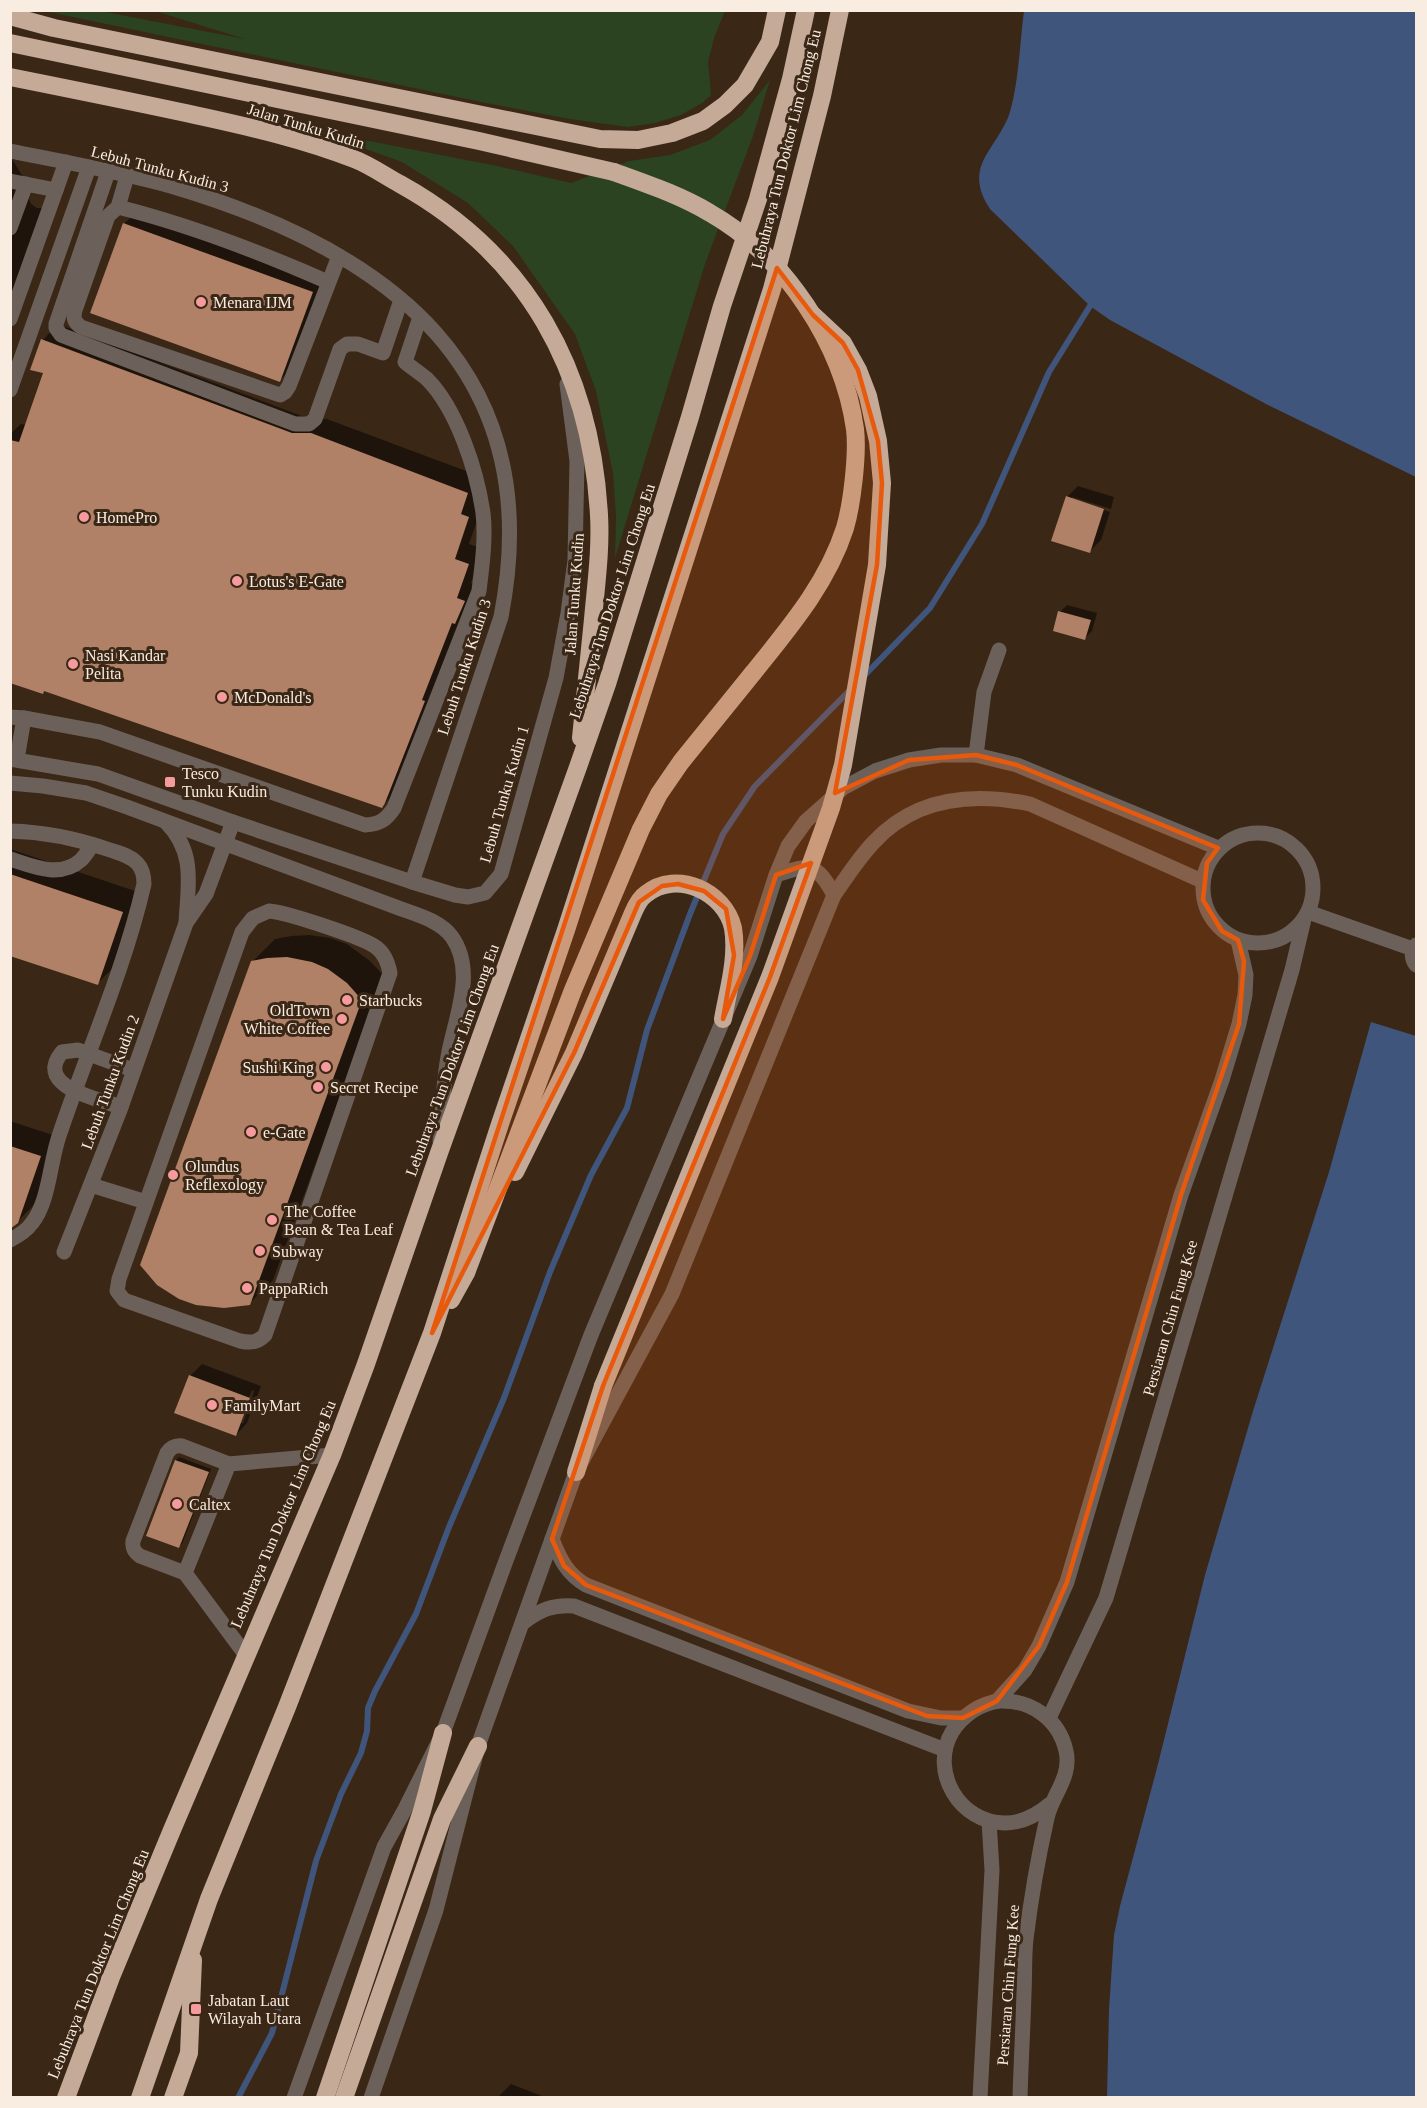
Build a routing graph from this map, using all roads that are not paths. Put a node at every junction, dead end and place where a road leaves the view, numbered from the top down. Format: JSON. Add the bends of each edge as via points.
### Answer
{"nodes":[{"id":1,"x":777,"y":10,"type":"edge"},
{"id":2,"x":806,"y":10,"type":"edge"},
{"id":3,"x":840,"y":10,"type":"edge"},
{"id":4,"x":10,"y":16,"type":"edge"},
{"id":5,"x":54,"y":28,"type":"junction"},
{"id":6,"x":10,"y":43,"type":"edge"},
{"id":7,"x":10,"y":77,"type":"edge"},
{"id":8,"x":221,"y":87,"type":"junction"},
{"id":9,"x":10,"y":151,"type":"edge"},
{"id":10,"x":66,"y":162,"type":"junction"},
{"id":11,"x":89,"y":167,"type":"junction"},
{"id":12,"x":108,"y":172,"type":"junction"},
{"id":13,"x":127,"y":176,"type":"junction"},
{"id":14,"x":11,"y":181,"type":"edge"},
{"id":15,"x":26,"y":184,"type":"junction"},
{"id":16,"x":56,"y":190,"type":"junction"},
{"id":17,"x":118,"y":207,"type":"junction"},
{"id":18,"x":10,"y":228,"type":"edge"},
{"id":19,"x":339,"y":256,"type":"junction"},
{"id":20,"x":328,"y":282,"type":"junction"},
{"id":21,"x":401,"y":300,"type":"junction"},
{"id":22,"x":813,"y":315,"type":"junction"},
{"id":23,"x":420,"y":317,"type":"junction"},
{"id":24,"x":10,"y":319,"type":"edge"},
{"id":25,"x":561,"y":351,"type":"junction"},
{"id":26,"x":10,"y":390,"type":"edge"},
{"id":27,"x":999,"y":650,"type":"dead end"},
{"id":28,"x":17,"y":717,"type":"edge"},
{"id":29,"x":976,"y":754,"type":"junction"},
{"id":30,"x":14,"y":759,"type":"edge"},
{"id":31,"x":578,"y":767,"type":"junction"},
{"id":32,"x":10,"y":783,"type":"edge"},
{"id":33,"x":164,"y":820,"type":"junction"},
{"id":34,"x":233,"y":822,"type":"junction"},
{"id":35,"x":10,"y":831,"type":"edge"},
{"id":36,"x":93,"y":844,"type":"junction"},
{"id":37,"x":225,"y":845,"type":"junction"},
{"id":38,"x":1218,"y":848,"type":"junction"},
{"id":39,"x":10,"y":859,"type":"edge"},
{"id":40,"x":776,"y":874,"type":"junction"},
{"id":41,"x":1202,"y":881,"type":"junction"},
{"id":42,"x":411,"y":882,"type":"junction"},
{"id":43,"x":834,"y":895,"type":"junction"},
{"id":44,"x":1306,"y":915,"type":"junction"},
{"id":45,"x":186,"y":923,"type":"junction"},
{"id":46,"x":1238,"y":940,"type":"junction"},
{"id":47,"x":1415,"y":947,"type":"edge"},
{"id":48,"x":1416,"y":965,"type":"edge"},
{"id":49,"x":723,"y":1019,"type":"junction"},
{"id":50,"x":89,"y":1055,"type":"junction"},
{"id":51,"x":133,"y":1070,"type":"junction"},
{"id":52,"x":75,"y":1091,"type":"junction"},
{"id":53,"x":121,"y":1107,"type":"junction"},
{"id":54,"x":439,"y":1153,"type":"junction"},
{"id":55,"x":92,"y":1185,"type":"junction"},
{"id":56,"x":146,"y":1202,"type":"junction"},
{"id":57,"x":10,"y":1239,"type":"edge"},
{"id":58,"x":64,"y":1252,"type":"dead end"},
{"id":59,"x":466,"y":1273,"type":"junction"},
{"id":60,"x":432,"y":1333,"type":"junction"},
{"id":61,"x":332,"y":1455,"type":"junction"},
{"id":62,"x":229,"y":1464,"type":"junction"},
{"id":63,"x":576,"y":1472,"type":"junction"},
{"id":64,"x":552,"y":1539,"type":"junction"},
{"id":65,"x":185,"y":1573,"type":"junction"},
{"id":66,"x":524,"y":1623,"type":"junction"},
{"id":67,"x":245,"y":1654,"type":"junction"},
{"id":68,"x":997,"y":1701,"type":"junction"},
{"id":69,"x":963,"y":1718,"type":"junction"},
{"id":70,"x":1049,"y":1718,"type":"junction"},
{"id":71,"x":443,"y":1733,"type":"junction"},
{"id":72,"x":478,"y":1746,"type":"junction"},
{"id":73,"x":945,"y":1750,"type":"junction"},
{"id":74,"x":1050,"y":1804,"type":"junction"},
{"id":75,"x":989,"y":1821,"type":"junction"},
{"id":76,"x":193,"y":1944,"type":"junction"},
{"id":77,"x":66,"y":2097,"type":"edge"},
{"id":78,"x":140,"y":2097,"type":"edge"},
{"id":79,"x":173,"y":2097,"type":"edge"},
{"id":80,"x":294,"y":2097,"type":"edge"},
{"id":81,"x":325,"y":2097,"type":"edge"},
{"id":82,"x":344,"y":2097,"type":"edge"},
{"id":83,"x":371,"y":2097,"type":"edge"},
{"id":84,"x":980,"y":2097,"type":"edge"},
{"id":85,"x":1020,"y":2097,"type":"edge"}],
"edges":[{"from":1,"to":5,"type":"highway","via":[[770,42],[745,84],[725,105],[703,121],[638,140],[600,139],[442,109]]},
{"from":2,"to":31,"type":"highway","name":"Lebuhraya Tun Doktor Lim Chong Eu","via":[[758,199]]},
{"from":3,"to":60,"type":"highway","name":"Lebuhraya Tun Doktor Lim Chong Eu","via":[[772,289],[567,930]]},
{"from":4,"to":5,"type":"highway"},
{"from":5,"to":8,"type":"highway","via":[[111,56]]},
{"from":6,"to":8,"type":"highway","name":"Jalan Tunku Kudin"},
{"from":7,"to":25,"type":"highway","name":"Jalan Tunku Kudin","via":[[265,131],[355,160],[421,196],[475,236],[516,280]]},
{"from":8,"to":22,"type":"highway","name":"Jalan Tunku Kudin","bridge":true,"via":[[614,172],[673,194],[735,230],[779,269]]},
{"from":9,"to":10,"type":"street","name":"Lebuh Tunku Kudin 3"},
{"from":10,"to":11,"type":"street","name":"Lebuh Tunku Kudin 3"},
{"from":10,"to":16,"type":"street"},
{"from":11,"to":12,"type":"street","name":"Lebuh Tunku Kudin 3"},
{"from":11,"to":26,"type":"street"},
{"from":12,"to":13,"type":"street","name":"Lebuh Tunku Kudin 3"},
{"from":12,"to":21,"type":"street","via":[[56,324],[61,335],[296,424],[309,424],[315,419],[340,349],[358,344],[383,353]]},
{"from":13,"to":17,"type":"street"},
{"from":13,"to":19,"type":"street","name":"Lebuh Tunku Kudin 3","via":[[229,206]]},
{"from":14,"to":15,"type":"street"},
{"from":15,"to":16,"type":"street"},
{"from":15,"to":18,"type":"street"},
{"from":16,"to":24,"type":"street"},
{"from":17,"to":20,"type":"street","via":[[244,248]]},
{"from":17,"to":20,"type":"street","via":[[108,216],[75,310],[75,323],[81,327],[280,395],[289,386]]},
{"from":19,"to":20,"type":"street"},
{"from":19,"to":21,"type":"street","name":"Lebuh Tunku Kudin 3","via":[[374,277]]},
{"from":21,"to":23,"type":"street","name":"Lebuh Tunku Kudin 3"},
{"from":22,"to":59,"type":"highway","bridge":true,"via":[[843,382],[855,431],[850,509],[844,530],[816,591],[681,762],[641,829],[573,990]]},
{"from":22,"to":63,"type":"highway","bridge":true,"via":[[843,343],[858,370],[878,441],[882,483],[877,565],[843,765],[771,977],[603,1386]]},
{"from":23,"to":28,"type":"street","via":[[405,362],[427,379],[454,418],[483,514],[482,566],[478,591],[388,818],[365,825],[100,732]]},
{"from":23,"to":42,"type":"street","name":"Lebuh Tunku Kudin 3","via":[[450,348],[489,416],[506,484],[510,537],[501,617]]},
{"from":25,"to":31,"type":"highway","name":"Jalan Tunku Kudin","via":[[590,443],[599,515]]},
{"from":25,"to":42,"type":"street","name":"Lebuh Tunku Kudin 1","via":[[577,461],[575,560],[556,678],[501,874],[485,892],[468,897]]},
{"from":27,"to":29,"type":"street","via":[[984,692]]},
{"from":28,"to":30,"type":"street"},
{"from":29,"to":38,"type":"street","via":[[1017,765]]},
{"from":29,"to":40,"type":"street","via":[[909,760],[875,771],[843,788],[806,821],[788,846]]},
{"from":30,"to":34,"type":"street","name":"Lebuh Tunku Kudin 1","via":[[98,774]]},
{"from":31,"to":54,"type":"highway","name":"Lebuhraya Tun Doktor Lim Chong Eu"},
{"from":32,"to":33,"type":"street","via":[[86,793]]},
{"from":33,"to":37,"type":"street"},
{"from":33,"to":45,"type":"street","name":"Lebuh Tunku Kudin 2","via":[[180,839],[187,858]]},
{"from":34,"to":37,"type":"street","name":"Lebuh Tunku Kudin 2"},
{"from":34,"to":42,"type":"street","name":"Lebuh Tunku Kudin 1"},
{"from":35,"to":36,"type":"street","via":[[38,831]]},
{"from":36,"to":39,"type":"street","via":[[80,861],[66,868],[44,870]]},
{"from":36,"to":50,"type":"street","via":[[139,864],[144,884]]},
{"from":37,"to":45,"type":"street","name":"Lebuh Tunku Kudin 2","via":[[206,894]]},
{"from":37,"to":54,"type":"street","via":[[396,907],[436,923],[451,935],[461,958],[463,985],[447,1060]]},
{"from":38,"to":41,"type":"street","via":[[1207,863]]},
{"from":38,"to":44,"type":"street","via":[[1233,837],[1251,832],[1269,833],[1286,840],[1300,851],[1310,867],[1314,885]]},
{"from":40,"to":43,"type":"street","via":[[813,868],[824,877]]},
{"from":40,"to":49,"type":"street","via":[[750,956]]},
{"from":41,"to":43,"type":"street","via":[[1030,804],[976,797],[925,808],[899,821],[873,843]]},
{"from":41,"to":46,"type":"street","via":[[1203,900],[1210,917],[1222,931]]},
{"from":43,"to":63,"type":"street","via":[[672,1294]]},
{"from":44,"to":46,"type":"street","via":[[1292,932],[1275,941]]},
{"from":44,"to":47,"type":"street"},
{"from":44,"to":70,"type":"street","name":"Persiaran Chin Fung Kee","via":[[1106,1598]]},
{"from":45,"to":51,"type":"street","name":"Lebuh Tunku Kudin 2"},
{"from":46,"to":68,"type":"street","name":"Persiaran Chin Fung Kee","via":[[1246,975],[1239,1024],[1181,1195],[1067,1582],[1039,1646]]},
{"from":47,"to":48,"type":"street","via":[[1412,957]]},
{"from":49,"to":59,"type":"highway","via":[[734,948],[726,909],[717,898],[691,886],[662,886],[646,894],[633,913],[574,1053]]},
{"from":49,"to":71,"type":"street","via":[[591,1335]]},
{"from":50,"to":51,"type":"street"},
{"from":50,"to":52,"type":"street"},
{"from":50,"to":52,"type":"street","via":[[69,1050],[57,1058],[56,1075],[63,1086]]},
{"from":51,"to":53,"type":"street","name":"Lebuh Tunku Kudin 2"},
{"from":52,"to":53,"type":"street"},
{"from":52,"to":57,"type":"street","via":[[58,1138],[42,1204],[33,1223]]},
{"from":53,"to":55,"type":"street","name":"Lebuh Tunku Kudin 2"},
{"from":54,"to":61,"type":"highway","name":"Lebuhraya Tun Doktor Lim Chong Eu"},
{"from":55,"to":56,"type":"street"},
{"from":55,"to":58,"type":"street","name":"Lebuh Tunku Kudin 2"},
{"from":56,"to":56,"type":"street","via":[[249,922],[260,914],[277,911],[376,946],[386,958],[388,981],[265,1335],[258,1341],[240,1341],[119,1297],[119,1279]]},
{"from":59,"to":60,"type":"highway"},
{"from":60,"to":76,"type":"highway","name":"Lebuhraya Tun Doktor Lim Chong Eu"},
{"from":61,"to":62,"type":"street"},
{"from":61,"to":67,"type":"highway","name":"Lebuhraya Tun Doktor Lim Chong Eu"},
{"from":62,"to":65,"type":"street"},
{"from":62,"to":65,"type":"street","via":[[182,1446],[176,1445],[167,1453],[132,1547],[140,1556]]},
{"from":63,"to":64,"type":"street"},
{"from":64,"to":66,"type":"street"},
{"from":64,"to":69,"type":"street","via":[[564,1566],[586,1585],[908,1711]]},
{"from":65,"to":67,"type":"street"},
{"from":66,"to":72,"type":"street"},
{"from":66,"to":73,"type":"street","via":[[550,1607],[574,1606]]},
{"from":67,"to":77,"type":"highway","name":"Lebuhraya Tun Doktor Lim Chong Eu"},
{"from":68,"to":69,"type":"street","name":"Persiaran Chin Fung Kee","via":[[978,1707]]},
{"from":68,"to":70,"type":"street","via":[[1016,1701]]},
{"from":69,"to":73,"type":"street","name":"Persiaran Chin Fung Kee"},
{"from":70,"to":74,"type":"street","name":"Persiaran Chin Fung Kee","via":[[1060,1734],[1067,1771]]},
{"from":71,"to":80,"type":"street","via":[[384,1847]]},
{"from":71,"to":81,"type":"highway","via":[[422,1811]]},
{"from":72,"to":82,"type":"highway","via":[[442,1819]]},
{"from":72,"to":83,"type":"street","via":[[436,1910]]},
{"from":73,"to":75,"type":"street","name":"Persiaran Chin Fung Kee","via":[[944,1766],[953,1794],[975,1815]]},
{"from":74,"to":75,"type":"street","name":"Persiaran Chin Fung Kee","via":[[1022,1821]]},
{"from":74,"to":85,"type":"street","name":"Persiaran Chin Fung Kee","via":[[1026,1941]]},
{"from":75,"to":84,"type":"street","name":"Persiaran Chin Fung Kee","via":[[992,1870]]},
{"from":76,"to":78,"type":"highway","name":"Lebuhraya Tun Doktor Lim Chong Eu"},
{"from":76,"to":79,"type":"highway","via":[[189,2053]]}]}
